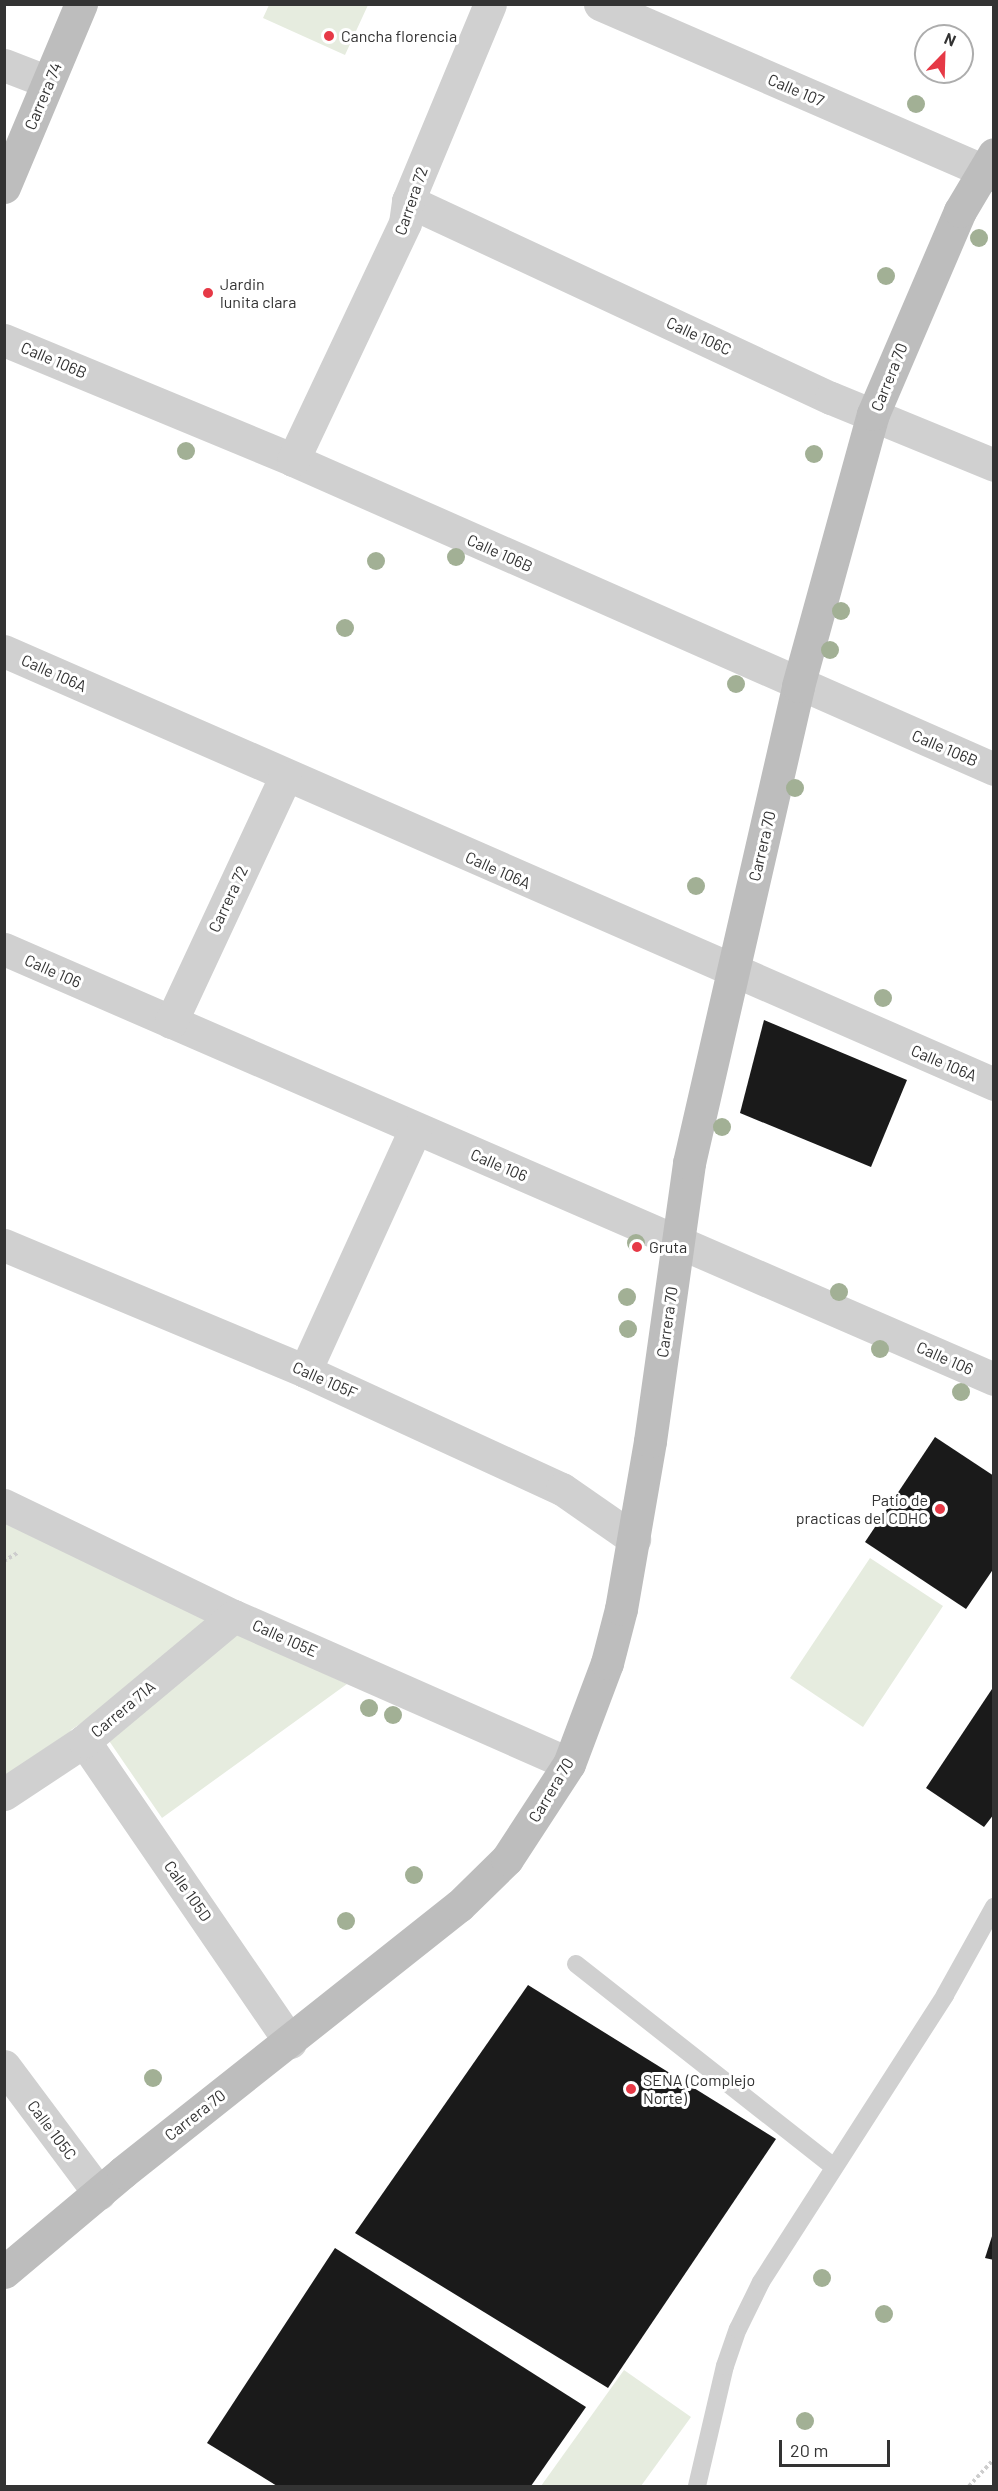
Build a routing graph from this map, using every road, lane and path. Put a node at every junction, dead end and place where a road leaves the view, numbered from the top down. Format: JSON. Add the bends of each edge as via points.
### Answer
{"nodes":[{"id":1,"x":81,"y":4,"type":"edge"},
{"id":2,"x":490,"y":4,"type":"edge"},
{"id":3,"x":600,"y":4,"type":"edge"},
{"id":4,"x":4,"y":65,"type":"edge"},
{"id":5,"x":48,"y":82,"type":"junction"},
{"id":6,"x":990,"y":166,"type":"edge"},
{"id":7,"x":4,"y":187,"type":"edge"},
{"id":8,"x":408,"y":201,"type":"junction"},
{"id":9,"x":4,"y":340,"type":"edge"},
{"id":10,"x":873,"y":414,"type":"junction"},
{"id":11,"x":293,"y":460,"type":"junction"},
{"id":12,"x":993,"y":465,"type":"edge"},
{"id":13,"x":4,"y":651,"type":"edge"},
{"id":14,"x":798,"y":686,"type":"junction"},
{"id":15,"x":993,"y":769,"type":"edge"},
{"id":16,"x":285,"y":777,"type":"junction"},
{"id":17,"x":4,"y":950,"type":"edge"},
{"id":18,"x":733,"y":973,"type":"junction"},
{"id":19,"x":171,"y":1022,"type":"junction"},
{"id":20,"x":993,"y":1084,"type":"edge"},
{"id":21,"x":415,"y":1130,"type":"junction"},
{"id":22,"x":677,"y":1242,"type":"junction"},
{"id":23,"x":4,"y":1245,"type":"edge"},
{"id":24,"x":305,"y":1371,"type":"junction"},
{"id":25,"x":993,"y":1379,"type":"edge"},
{"id":26,"x":4,"y":1506,"type":"edge"},
{"id":27,"x":633,"y":1539,"type":"junction"},
{"id":28,"x":234,"y":1616,"type":"junction"},
{"id":29,"x":84,"y":1741,"type":"junction"},
{"id":30,"x":569,"y":1764,"type":"junction"},
{"id":31,"x":4,"y":1794,"type":"edge"},
{"id":32,"x":993,"y":1907,"type":"edge"},
{"id":33,"x":576,"y":1965,"type":"dead end"},
{"id":34,"x":290,"y":2042,"type":"junction"},
{"id":35,"x":4,"y":2066,"type":"edge"},
{"id":36,"x":834,"y":2167,"type":"junction"},
{"id":37,"x":99,"y":2193,"type":"junction"},
{"id":38,"x":4,"y":2272,"type":"edge"},
{"id":39,"x":993,"y":2459,"type":"edge"},
{"id":40,"x":697,"y":2487,"type":"edge"},
{"id":41,"x":969,"y":2487,"type":"edge"}],
"edges":[{"from":1,"to":5,"type":"street","name":"Carrera 74"},
{"from":2,"to":8,"type":"street","name":"Carrera 72"},
{"from":3,"to":6,"type":"street","name":"Calle 107"},
{"from":4,"to":5,"type":"street"},
{"from":5,"to":7,"type":"street","name":"Carrera 74"},
{"from":6,"to":10,"type":"street","name":"Carrera 70","via":[[960,212]]},
{"from":8,"to":10,"type":"street","name":"Calle 106C"},
{"from":8,"to":11,"type":"street","name":"Carrera 72","via":[[405,223]]},
{"from":9,"to":11,"type":"street","name":"Calle 106B"},
{"from":10,"to":12,"type":"street","name":"Calle 106C"},
{"from":10,"to":14,"type":"street","name":"Carrera 70"},
{"from":11,"to":14,"type":"street","name":"Calle 106B"},
{"from":13,"to":16,"type":"street","name":"Calle 106A"},
{"from":14,"to":15,"type":"street","name":"Calle 106B"},
{"from":14,"to":18,"type":"street","name":"Carrera 70"},
{"from":16,"to":18,"type":"street","name":"Calle 106A"},
{"from":16,"to":19,"type":"street","name":"Carrera 72"},
{"from":17,"to":19,"type":"street","name":"Calle 106"},
{"from":18,"to":20,"type":"street","name":"Calle 106A"},
{"from":18,"to":22,"type":"street","name":"Carrera 70","via":[[689,1163]]},
{"from":19,"to":21,"type":"street","name":"Calle 106"},
{"from":21,"to":22,"type":"street","name":"Calle 106"},
{"from":21,"to":24,"type":"street"},
{"from":22,"to":25,"type":"street","name":"Calle 106"},
{"from":22,"to":27,"type":"street","name":"Carrera 70"},
{"from":23,"to":24,"type":"street","name":"Calle 105F"},
{"from":24,"to":27,"type":"street","name":"Calle 105F","via":[[562,1489]]},
{"from":26,"to":28,"type":"street","name":"Calle 105E"},
{"from":27,"to":30,"type":"street","name":"Carrera 70","via":[[607,1663]]},
{"from":28,"to":29,"type":"street","name":"Carrera 71A"},
{"from":28,"to":30,"type":"street","name":"Calle 105E"},
{"from":29,"to":31,"type":"street","name":"Carrera 71A"},
{"from":29,"to":34,"type":"street","name":"Calle 105D"},
{"from":30,"to":34,"type":"street","name":"Carrera 70","via":[[507,1859],[459,1906]]},
{"from":32,"to":36,"type":"lane","via":[[945,1995]]},
{"from":33,"to":36,"type":"lane"},
{"from":34,"to":37,"type":"street","name":"Carrera 70"},
{"from":35,"to":37,"type":"street","name":"Calle 105C"},
{"from":36,"to":40,"type":"lane","via":[[761,2282],[738,2329],[711,2421]]},
{"from":37,"to":38,"type":"street","name":"Carrera 70"},
{"from":39,"to":41,"type":"path"}]}
